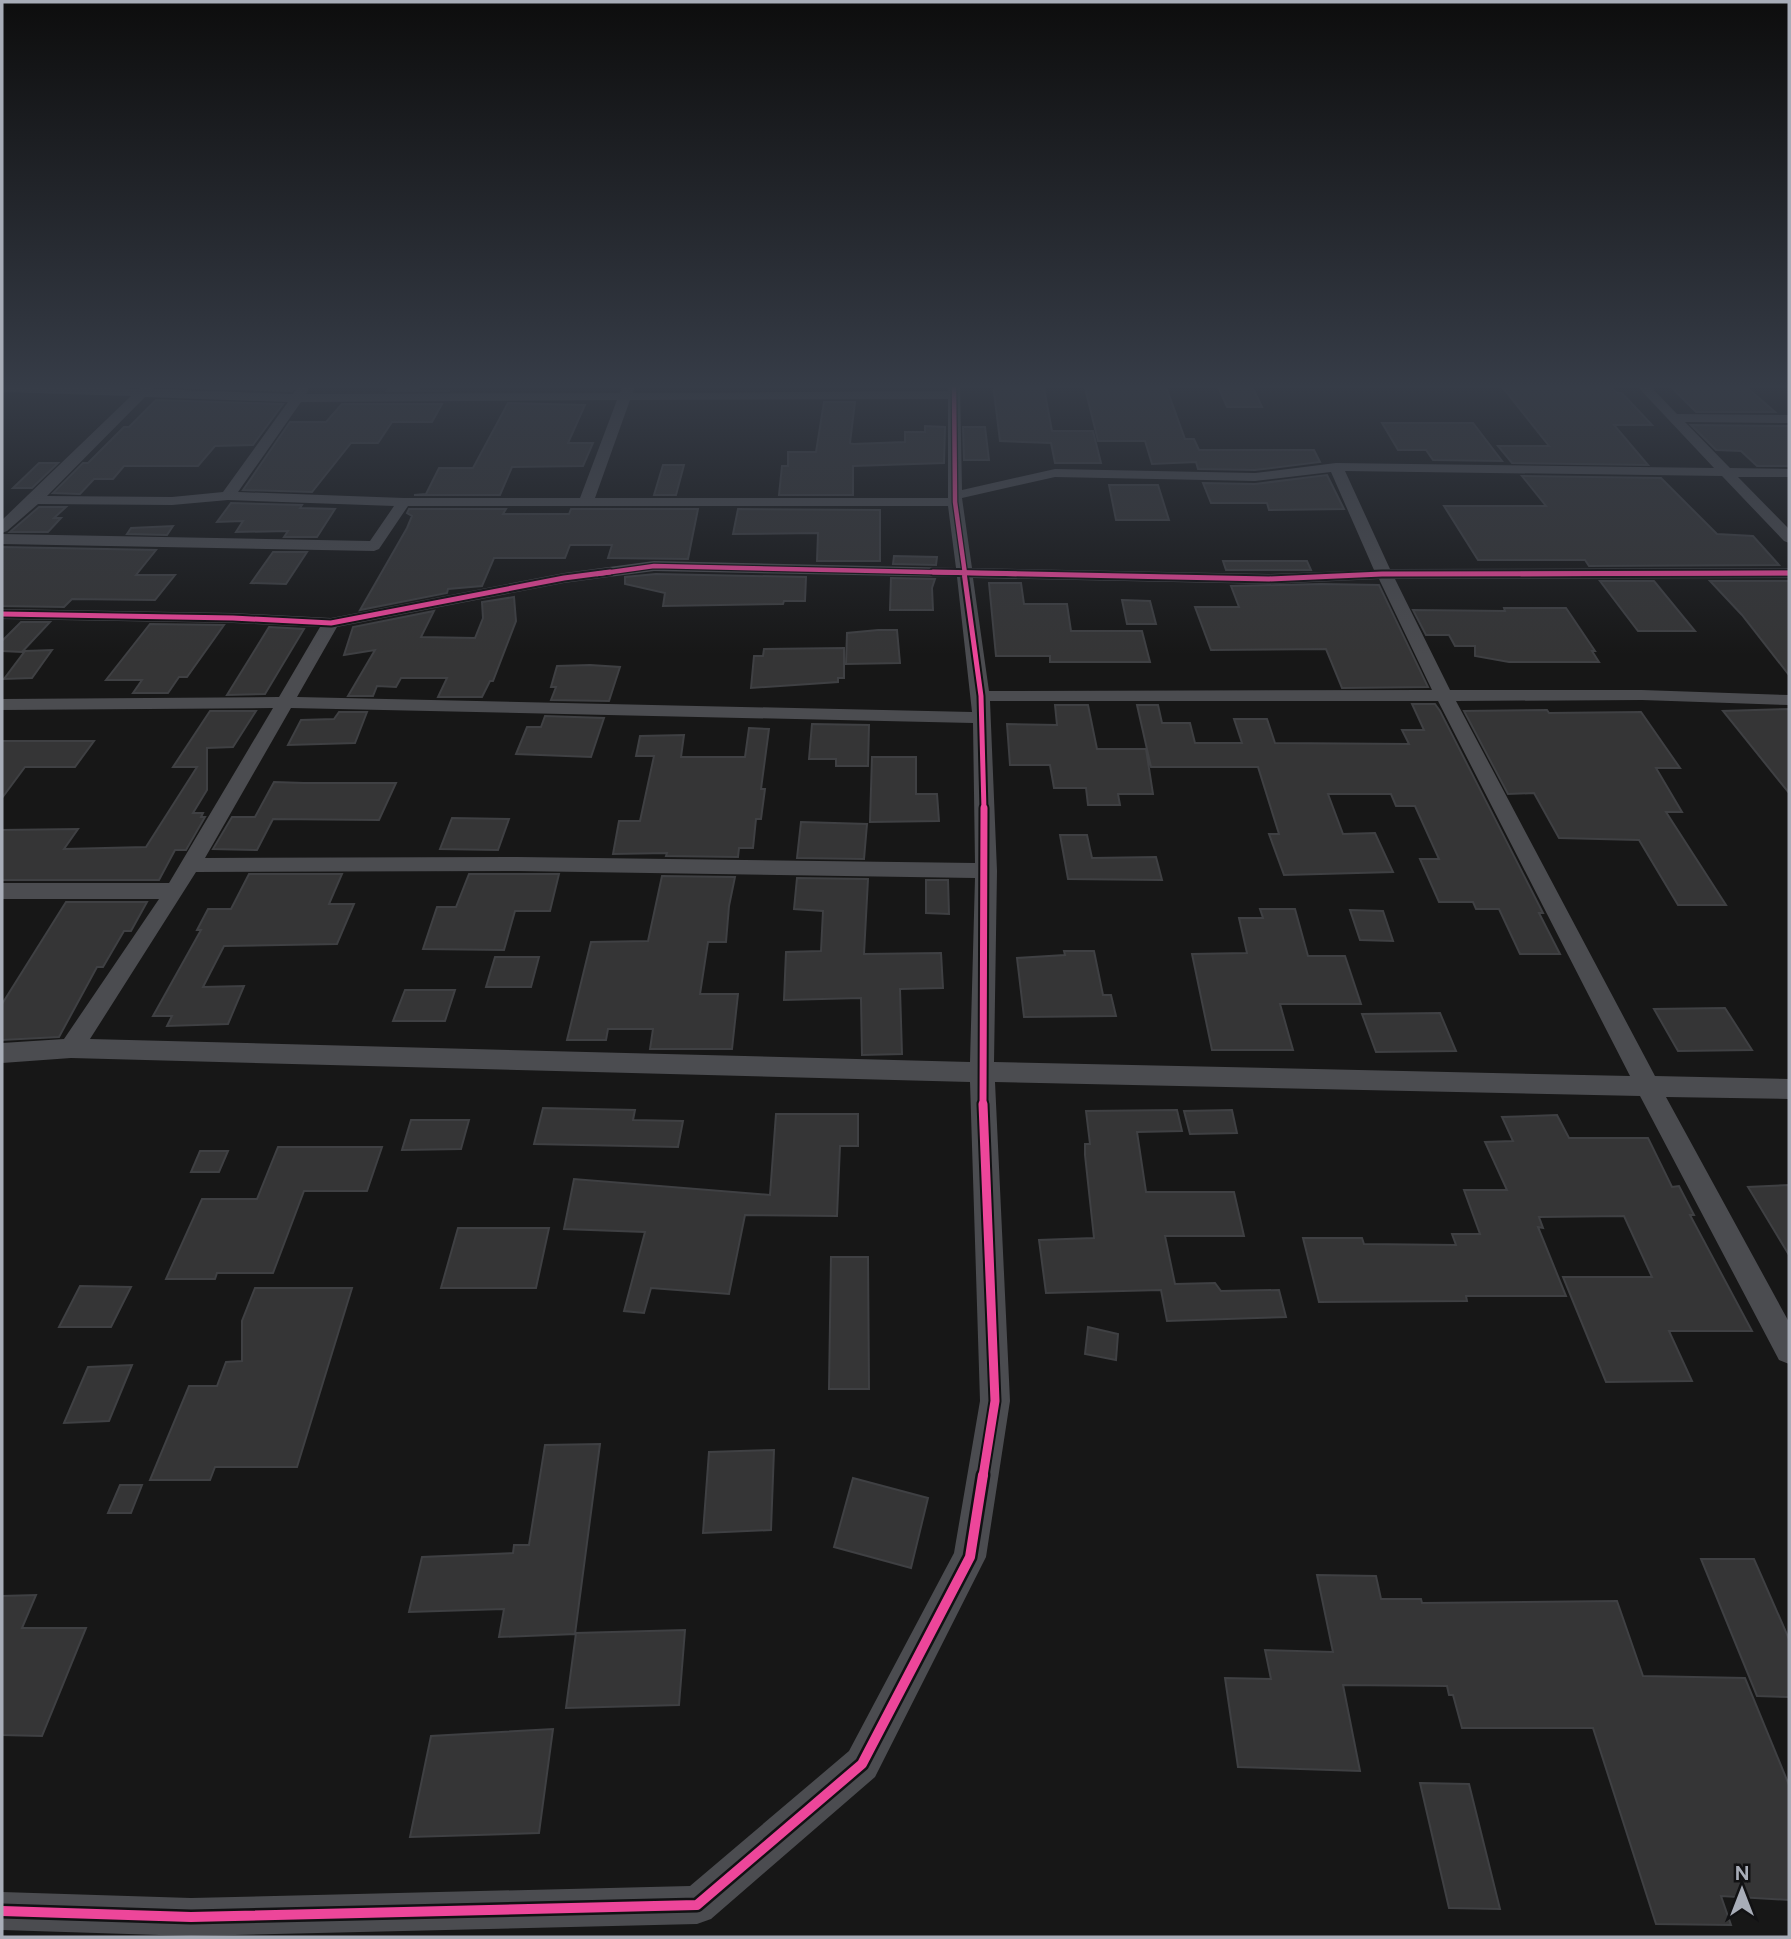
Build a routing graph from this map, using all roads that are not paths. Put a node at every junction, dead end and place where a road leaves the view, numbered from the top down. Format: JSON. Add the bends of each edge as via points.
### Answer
{"nodes":[{"id":1,"x":60,"y":474,"type":"edge"},
{"id":2,"x":243,"y":474,"type":"edge"},
{"id":3,"x":596,"y":474,"type":"edge"},
{"id":4,"x":955,"y":474,"type":"edge"},
{"id":5,"x":1049,"y":474,"type":"edge"},
{"id":6,"x":1129,"y":474,"type":"edge"},
{"id":7,"x":1275,"y":474,"type":"edge"},
{"id":8,"x":1339,"y":474,"type":"edge"},
{"id":9,"x":1728,"y":474,"type":"edge"},
{"id":10,"x":228,"y":496,"type":"junction"},
{"id":11,"x":955,"y":498,"type":"junction"},
{"id":12,"x":34,"y":500,"type":"junction"},
{"id":13,"x":586,"y":500,"type":"junction"},
{"id":14,"x":404,"y":502,"type":"junction"},
{"id":15,"x":2,"y":528,"type":"edge"},
{"id":16,"x":2,"y":538,"type":"edge"},
{"id":17,"x":1789,"y":538,"type":"edge"},
{"id":18,"x":1789,"y":573,"type":"edge"},
{"id":19,"x":963,"y":574,"type":"junction"},
{"id":20,"x":1382,"y":574,"type":"junction"},
{"id":21,"x":2,"y":614,"type":"edge"},
{"id":22,"x":331,"y":623,"type":"junction"},
{"id":23,"x":981,"y":696,"type":"junction"},
{"id":24,"x":1443,"y":696,"type":"junction"},
{"id":25,"x":1789,"y":700,"type":"edge"},
{"id":26,"x":283,"y":702,"type":"junction"},
{"id":27,"x":2,"y":704,"type":"edge"},
{"id":28,"x":982,"y":718,"type":"junction"},
{"id":29,"x":190,"y":865,"type":"junction"},
{"id":30,"x":986,"y":871,"type":"junction"},
{"id":31,"x":2,"y":891,"type":"edge"},
{"id":32,"x":175,"y":891,"type":"junction"},
{"id":33,"x":71,"y":1048,"type":"junction"},
{"id":34,"x":2,"y":1053,"type":"edge"},
{"id":35,"x":982,"y":1072,"type":"junction"},
{"id":36,"x":1647,"y":1086,"type":"junction"},
{"id":37,"x":1789,"y":1089,"type":"edge"},
{"id":38,"x":1789,"y":1350,"type":"edge"},
{"id":39,"x":2,"y":1912,"type":"edge"}],
"edges":[{"from":1,"to":12,"type":"street"},
{"from":2,"to":10,"type":"street"},
{"from":3,"to":13,"type":"street"},
{"from":4,"to":11,"type":"street"},
{"from":5,"to":11,"type":"street"},
{"from":6,"to":7,"type":"street"},
{"from":8,"to":20,"type":"street"},
{"from":9,"to":17,"type":"street"},
{"from":10,"to":12,"type":"street","via":[[172,502]]},
{"from":10,"to":14,"type":"street"},
{"from":11,"to":13,"type":"street"},
{"from":11,"to":19,"type":"street"},
{"from":12,"to":15,"type":"street"},
{"from":13,"to":14,"type":"street"},
{"from":14,"to":16,"type":"street","via":[[374,545]]},
{"from":18,"to":20,"type":"street"},
{"from":19,"to":20,"type":"street","via":[[1269,579]]},
{"from":19,"to":22,"type":"street","via":[[653,566]]},
{"from":19,"to":23,"type":"street"},
{"from":20,"to":24,"type":"street"},
{"from":21,"to":22,"type":"street"},
{"from":22,"to":26,"type":"street"},
{"from":23,"to":24,"type":"street"},
{"from":23,"to":28,"type":"street"},
{"from":24,"to":25,"type":"street"},
{"from":24,"to":36,"type":"street"},
{"from":26,"to":27,"type":"street"},
{"from":26,"to":28,"type":"street"},
{"from":26,"to":29,"type":"street"},
{"from":28,"to":30,"type":"street"},
{"from":29,"to":30,"type":"street"},
{"from":29,"to":32,"type":"street"},
{"from":30,"to":35,"type":"street"},
{"from":31,"to":32,"type":"street"},
{"from":32,"to":33,"type":"street"},
{"from":33,"to":34,"type":"street"},
{"from":33,"to":35,"type":"street"},
{"from":35,"to":36,"type":"street"},
{"from":35,"to":39,"type":"street","via":[[995,1401],[970,1557],[862,1764],[852,1773],[696,1905],[191,1917]]},
{"from":36,"to":37,"type":"street"},
{"from":36,"to":38,"type":"street"}]}
